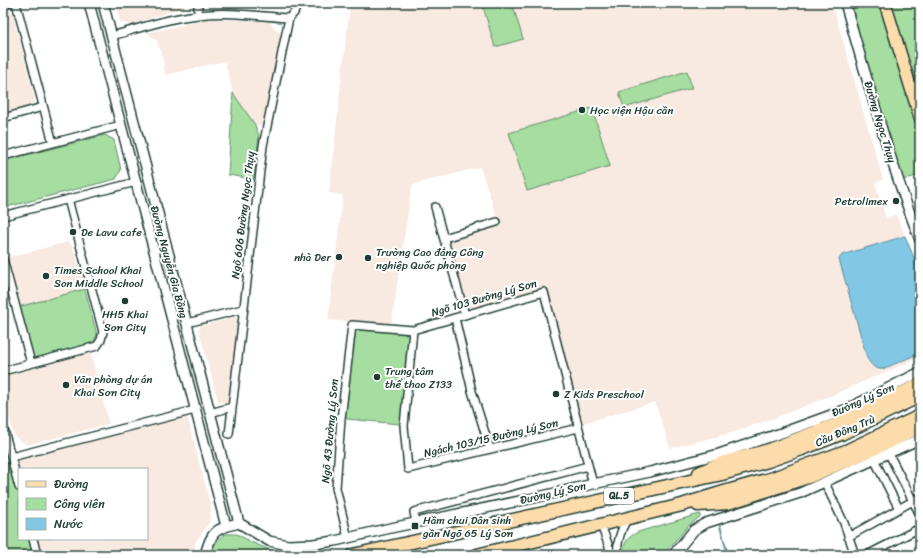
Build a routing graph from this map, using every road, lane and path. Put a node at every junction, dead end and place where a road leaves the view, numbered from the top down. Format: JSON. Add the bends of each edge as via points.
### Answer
{"nodes":[{"id":1,"x":10,"y":3,"type":"edge"},
{"id":2,"x":16,"y":3,"type":"edge"},
{"id":3,"x":89,"y":3,"type":"edge"},
{"id":4,"x":103,"y":3,"type":"edge"},
{"id":5,"x":198,"y":3,"type":"edge"},
{"id":6,"x":298,"y":3,"type":"edge"},
{"id":7,"x":845,"y":3,"type":"edge"},
{"id":8,"x":885,"y":3,"type":"edge"},
{"id":9,"x":3,"y":5,"type":"edge"},
{"id":10,"x":198,"y":15,"type":"junction"},
{"id":11,"x":289,"y":18,"type":"junction"},
{"id":12,"x":112,"y":36,"type":"junction"},
{"id":13,"x":44,"y":107,"type":"junction"},
{"id":14,"x":3,"y":118,"type":"edge"},
{"id":15,"x":920,"y":118,"type":"edge"},
{"id":16,"x":134,"y":122,"type":"junction"},
{"id":17,"x":121,"y":125,"type":"junction"},
{"id":18,"x":53,"y":143,"type":"junction"},
{"id":19,"x":3,"y":156,"type":"edge"},
{"id":20,"x":149,"y":178,"type":"junction"},
{"id":21,"x":136,"y":182,"type":"junction"},
{"id":22,"x":68,"y":199,"type":"junction"},
{"id":23,"x":436,"y":207,"type":"dead end"},
{"id":24,"x":3,"y":216,"type":"edge"},
{"id":25,"x":497,"y":222,"type":"dead end"},
{"id":26,"x":444,"y":238,"type":"junction"},
{"id":27,"x":920,"y":240,"type":"edge"},
{"id":28,"x":3,"y":259,"type":"edge"},
{"id":29,"x":243,"y":309,"type":"junction"},
{"id":30,"x":465,"y":315,"type":"junction"},
{"id":31,"x":455,"y":318,"type":"junction"},
{"id":32,"x":187,"y":323,"type":"junction"},
{"id":33,"x":352,"y":325,"type":"joint"},
{"id":34,"x":412,"y":330,"type":"junction"},
{"id":35,"x":31,"y":363,"type":"junction"},
{"id":36,"x":3,"y":370,"type":"edge"},
{"id":37,"x":920,"y":372,"type":"edge"},
{"id":38,"x":920,"y":384,"type":"edge"},
{"id":39,"x":920,"y":396,"type":"edge"},
{"id":40,"x":232,"y":407,"type":"junction"},
{"id":41,"x":195,"y":410,"type":"junction"},
{"id":42,"x":210,"y":413,"type":"junction"},
{"id":43,"x":920,"y":416,"type":"edge"},
{"id":44,"x":3,"y":426,"type":"edge"},
{"id":45,"x":920,"y":427,"type":"edge"},
{"id":46,"x":578,"y":428,"type":"junction"},
{"id":47,"x":229,"y":434,"type":"dead end"},
{"id":48,"x":920,"y":439,"type":"edge"},
{"id":49,"x":490,"y":449,"type":"junction"},
{"id":50,"x":889,"y":454,"type":"junction"},
{"id":51,"x":766,"y":456,"type":"junction"},
{"id":52,"x":11,"y":457,"type":"junction"},
{"id":53,"x":875,"y":461,"type":"junction"},
{"id":54,"x":588,"y":466,"type":"junction"},
{"id":55,"x":18,"y":483,"type":"edge"},
{"id":56,"x":775,"y":483,"type":"junction"},
{"id":57,"x":825,"y":483,"type":"junction"},
{"id":58,"x":592,"y":484,"type":"junction"},
{"id":59,"x":917,"y":499,"type":"edge"},
{"id":60,"x":899,"y":509,"type":"junction"},
{"id":61,"x":920,"y":515,"type":"edge"},
{"id":62,"x":627,"y":519,"type":"junction"},
{"id":63,"x":416,"y":523,"type":"junction"},
{"id":64,"x":239,"y":524,"type":"junction"},
{"id":65,"x":601,"y":525,"type":"junction"},
{"id":66,"x":226,"y":526,"type":"junction"},
{"id":67,"x":920,"y":528,"type":"edge"},
{"id":68,"x":848,"y":537,"type":"junction"},
{"id":69,"x":348,"y":538,"type":"junction"},
{"id":70,"x":32,"y":540,"type":"edge"},
{"id":71,"x":208,"y":543,"type":"junction"},
{"id":72,"x":674,"y":554,"type":"edge"},
{"id":73,"x":37,"y":555,"type":"edge"},
{"id":74,"x":205,"y":555,"type":"edge"},
{"id":75,"x":209,"y":555,"type":"edge"},
{"id":76,"x":353,"y":555,"type":"edge"},
{"id":77,"x":478,"y":555,"type":"edge"},
{"id":78,"x":612,"y":555,"type":"edge"},
{"id":79,"x":618,"y":555,"type":"edge"},
{"id":80,"x":855,"y":555,"type":"edge"},
{"id":81,"x":867,"y":555,"type":"edge"}],
"edges":[{"from":1,"to":9,"type":"street"},
{"from":2,"to":13,"type":"street"},
{"from":3,"to":17,"type":"street","name":"Đường Nguyễn Gia Bồng"},
{"from":4,"to":12,"type":"street","name":"Đường Nguyễn Gia Bồng"},
{"from":5,"to":10,"type":"street"},
{"from":6,"to":11,"type":"street","name":"Ngõ 606 Đường Ngọc Thụy"},
{"from":7,"to":27,"type":"street","name":"Đường Ngọc Thụy","via":[[892,164]]},
{"from":8,"to":15,"type":"main road"},
{"from":10,"to":11,"type":"street"},
{"from":10,"to":12,"type":"street","via":[[173,19]]},
{"from":11,"to":29,"type":"street","name":"Ngõ 606 Đường Ngọc Thụy","via":[[264,140]]},
{"from":12,"to":16,"type":"street","name":"Đường Nguyễn Gia Bồng"},
{"from":13,"to":14,"type":"street"},
{"from":13,"to":18,"type":"street"},
{"from":16,"to":17,"type":"street"},
{"from":16,"to":20,"type":"street","name":"Đường Nguyễn Gia Bồng"},
{"from":17,"to":18,"type":"street"},
{"from":17,"to":21,"type":"street","name":"Đường Nguyễn Gia Bồng"},
{"from":18,"to":19,"type":"street"},
{"from":20,"to":21,"type":"street"},
{"from":20,"to":32,"type":"street","name":"Đường Nguyễn Gia Bồng"},
{"from":21,"to":22,"type":"street"},
{"from":21,"to":41,"type":"street","name":"Đường Nguyễn Gia Bồng"},
{"from":22,"to":24,"type":"street"},
{"from":22,"to":35,"type":"street","via":[[103,336],[96,346]]},
{"from":23,"to":26,"type":"street"},
{"from":25,"to":26,"type":"street"},
{"from":26,"to":30,"type":"street"},
{"from":28,"to":35,"type":"street"},
{"from":29,"to":32,"type":"street"},
{"from":29,"to":40,"type":"street","name":"Ngõ 606 Đường Ngọc Thụy"},
{"from":30,"to":31,"type":"street","name":"Ngõ 103 Đường Lý Sơn"},
{"from":30,"to":46,"type":"street","name":"Ngõ 103 Đường Lý Sơn","via":[[544,292]]},
{"from":31,"to":34,"type":"street","name":"Ngõ 103 Đường Lý Sơn"},
{"from":31,"to":49,"type":"street","via":[[472,391]]},
{"from":32,"to":42,"type":"street","name":"Đường Nguyễn Gia Bồng"},
{"from":33,"to":34,"type":"street","name":"Ngõ 103 Đường Lý Sơn"},
{"from":33,"to":69,"type":"street","name":"Ngõ 43 Đường Lý Sơn","via":[[336,488]]},
{"from":34,"to":49,"type":"street","name":"Ngách 103/15 Đường Lý Sơn","via":[[404,426],[408,469]]},
{"from":35,"to":36,"type":"street"},
{"from":37,"to":58,"type":"street","name":"Đường Lý Sơn","via":[[845,410],[764,439],[719,454]]},
{"from":38,"to":51,"type":"highway","name":"Cầu Đông Trù","number":"QL.5"},
{"from":39,"to":51,"type":"highway","name":"Cầu Đông Trù","number":"QL.5","via":[[841,434]]},
{"from":40,"to":42,"type":"street"},
{"from":40,"to":47,"type":"street","name":"Ngõ 606 Đường Ngọc Thụy"},
{"from":41,"to":42,"type":"street"},
{"from":41,"to":52,"type":"street"},
{"from":41,"to":66,"type":"street","name":"Đường Nguyễn Gia Bồng"},
{"from":42,"to":64,"type":"street","name":"Đường Nguyễn Gia Bồng"},
{"from":43,"to":56,"type":"highway","name":"Cầu Đông Trù","number":"QL.5"},
{"from":44,"to":52,"type":"street"},
{"from":45,"to":56,"type":"highway","number":"QL.5","via":[[811,476]]},
{"from":46,"to":49,"type":"street","name":"Ngách 103/15 Đường Lý Sơn"},
{"from":46,"to":54,"type":"street","name":"Ngõ 103 Đường Lý Sơn"},
{"from":48,"to":50,"type":"street"},
{"from":50,"to":53,"type":"street"},
{"from":50,"to":59,"type":"street"},
{"from":51,"to":76,"type":"highway","name":"Đường Lý Sơn","number":"QL.5","via":[[722,474]]},
{"from":52,"to":55,"type":"street"},
{"from":53,"to":57,"type":"street"},
{"from":53,"to":60,"type":"street"},
{"from":54,"to":58,"type":"street","name":"Ngõ 103 Đường Lý Sơn"},
{"from":54,"to":63,"type":"street","via":[[414,512]]},
{"from":56,"to":62,"type":"highway","number":"QL.5","via":[[724,492]]},
{"from":57,"to":68,"type":"street"},
{"from":57,"to":72,"type":"street","via":[[706,523],[694,530]]},
{"from":58,"to":63,"type":"street","name":"Đường Lý Sơn"},
{"from":59,"to":60,"type":"street"},
{"from":59,"to":61,"type":"street"},
{"from":60,"to":68,"type":"street"},
{"from":62,"to":65,"type":"highway","number":"QL.5"},
{"from":62,"to":79,"type":"street","via":[[617,546]]},
{"from":63,"to":69,"type":"street","name":"Đường Lý Sơn"},
{"from":64,"to":66,"type":"street"},
{"from":64,"to":69,"type":"street","name":"Đường Lý Sơn","via":[[270,541],[283,544],[313,544]]},
{"from":65,"to":77,"type":"highway","number":"QL.5"},
{"from":65,"to":78,"type":"street"},
{"from":66,"to":71,"type":"street","via":[[215,532]]},
{"from":67,"to":81,"type":"street"},
{"from":68,"to":80,"type":"street"},
{"from":70,"to":73,"type":"street"},
{"from":71,"to":74,"type":"street"},
{"from":71,"to":75,"type":"street"}]}
